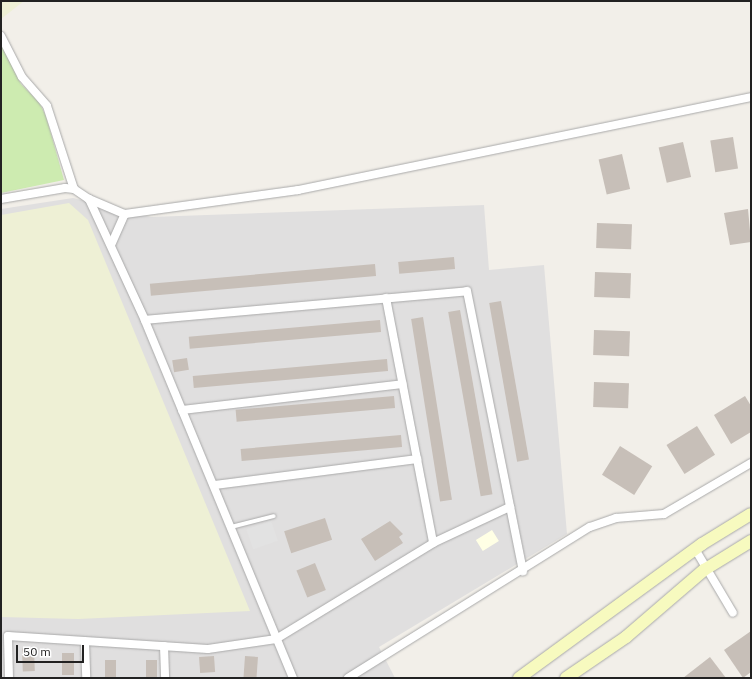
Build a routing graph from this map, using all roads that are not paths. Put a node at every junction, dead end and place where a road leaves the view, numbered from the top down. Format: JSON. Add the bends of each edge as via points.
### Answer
{"nodes":[{"id":1,"x":1,"y":36,"type":"edge"},
{"id":2,"x":751,"y":98,"type":"edge"},
{"id":3,"x":74,"y":189,"type":"junction"},
{"id":4,"x":1,"y":199,"type":"edge"},
{"id":5,"x":88,"y":199,"type":"junction"},
{"id":6,"x":125,"y":214,"type":"junction"},
{"id":7,"x":111,"y":244,"type":"junction"},
{"id":8,"x":386,"y":298,"type":"junction"},
{"id":9,"x":145,"y":320,"type":"junction"},
{"id":10,"x":402,"y":384,"type":"junction"},
{"id":11,"x":182,"y":410,"type":"junction"},
{"id":12,"x":417,"y":459,"type":"junction"},
{"id":13,"x":751,"y":463,"type":"edge"},
{"id":14,"x":215,"y":485,"type":"junction"},
{"id":15,"x":510,"y":507,"type":"junction"},
{"id":16,"x":751,"y":514,"type":"edge"},
{"id":17,"x":274,"y":516,"type":"dead end"},
{"id":18,"x":231,"y":526,"type":"junction"},
{"id":19,"x":751,"y":541,"type":"edge"},
{"id":20,"x":433,"y":542,"type":"junction"},
{"id":21,"x":695,"y":549,"type":"junction"},
{"id":22,"x":704,"y":570,"type":"junction"},
{"id":23,"x":523,"y":571,"type":"junction"},
{"id":24,"x":733,"y":613,"type":"dead end"},
{"id":25,"x":276,"y":639,"type":"junction"},
{"id":26,"x":85,"y":642,"type":"junction"},
{"id":27,"x":164,"y":646,"type":"junction"},
{"id":28,"x":8,"y":678,"type":"edge"},
{"id":29,"x":86,"y":678,"type":"edge"},
{"id":30,"x":165,"y":678,"type":"edge"},
{"id":31,"x":293,"y":678,"type":"edge"},
{"id":32,"x":348,"y":678,"type":"edge"},
{"id":33,"x":519,"y":678,"type":"edge"},
{"id":34,"x":566,"y":678,"type":"edge"}],
"edges":[{"from":1,"to":3,"type":"street","via":[[22,77],[47,106]]},
{"from":2,"to":6,"type":"street","via":[[298,190]]},
{"from":3,"to":4,"type":"street","via":[[42,190]]},
{"from":3,"to":5,"type":"street"},
{"from":5,"to":6,"type":"street"},
{"from":5,"to":7,"type":"street"},
{"from":6,"to":7,"type":"street"},
{"from":7,"to":9,"type":"street"},
{"from":8,"to":9,"type":"street"},
{"from":8,"to":10,"type":"street"},
{"from":8,"to":15,"type":"street","via":[[467,291]]},
{"from":9,"to":11,"type":"street"},
{"from":10,"to":11,"type":"street"},
{"from":10,"to":12,"type":"street"},
{"from":11,"to":14,"type":"street"},
{"from":12,"to":14,"type":"street"},
{"from":12,"to":20,"type":"street"},
{"from":13,"to":23,"type":"street","via":[[671,511],[616,518],[590,527]]},
{"from":14,"to":18,"type":"street"},
{"from":15,"to":20,"type":"street"},
{"from":15,"to":23,"type":"street"},
{"from":16,"to":21,"type":"street"},
{"from":17,"to":18,"type":"lane"},
{"from":18,"to":25,"type":"street"},
{"from":19,"to":22,"type":"street"},
{"from":20,"to":25,"type":"street"},
{"from":21,"to":22,"type":"street"},
{"from":21,"to":33,"type":"street"},
{"from":22,"to":24,"type":"street"},
{"from":22,"to":34,"type":"street","via":[[626,637]]},
{"from":23,"to":32,"type":"street"},
{"from":25,"to":27,"type":"street","via":[[208,649]]},
{"from":25,"to":31,"type":"street"},
{"from":26,"to":27,"type":"street"},
{"from":26,"to":28,"type":"street","via":[[8,636]]},
{"from":26,"to":29,"type":"street"},
{"from":27,"to":30,"type":"street"}]}
